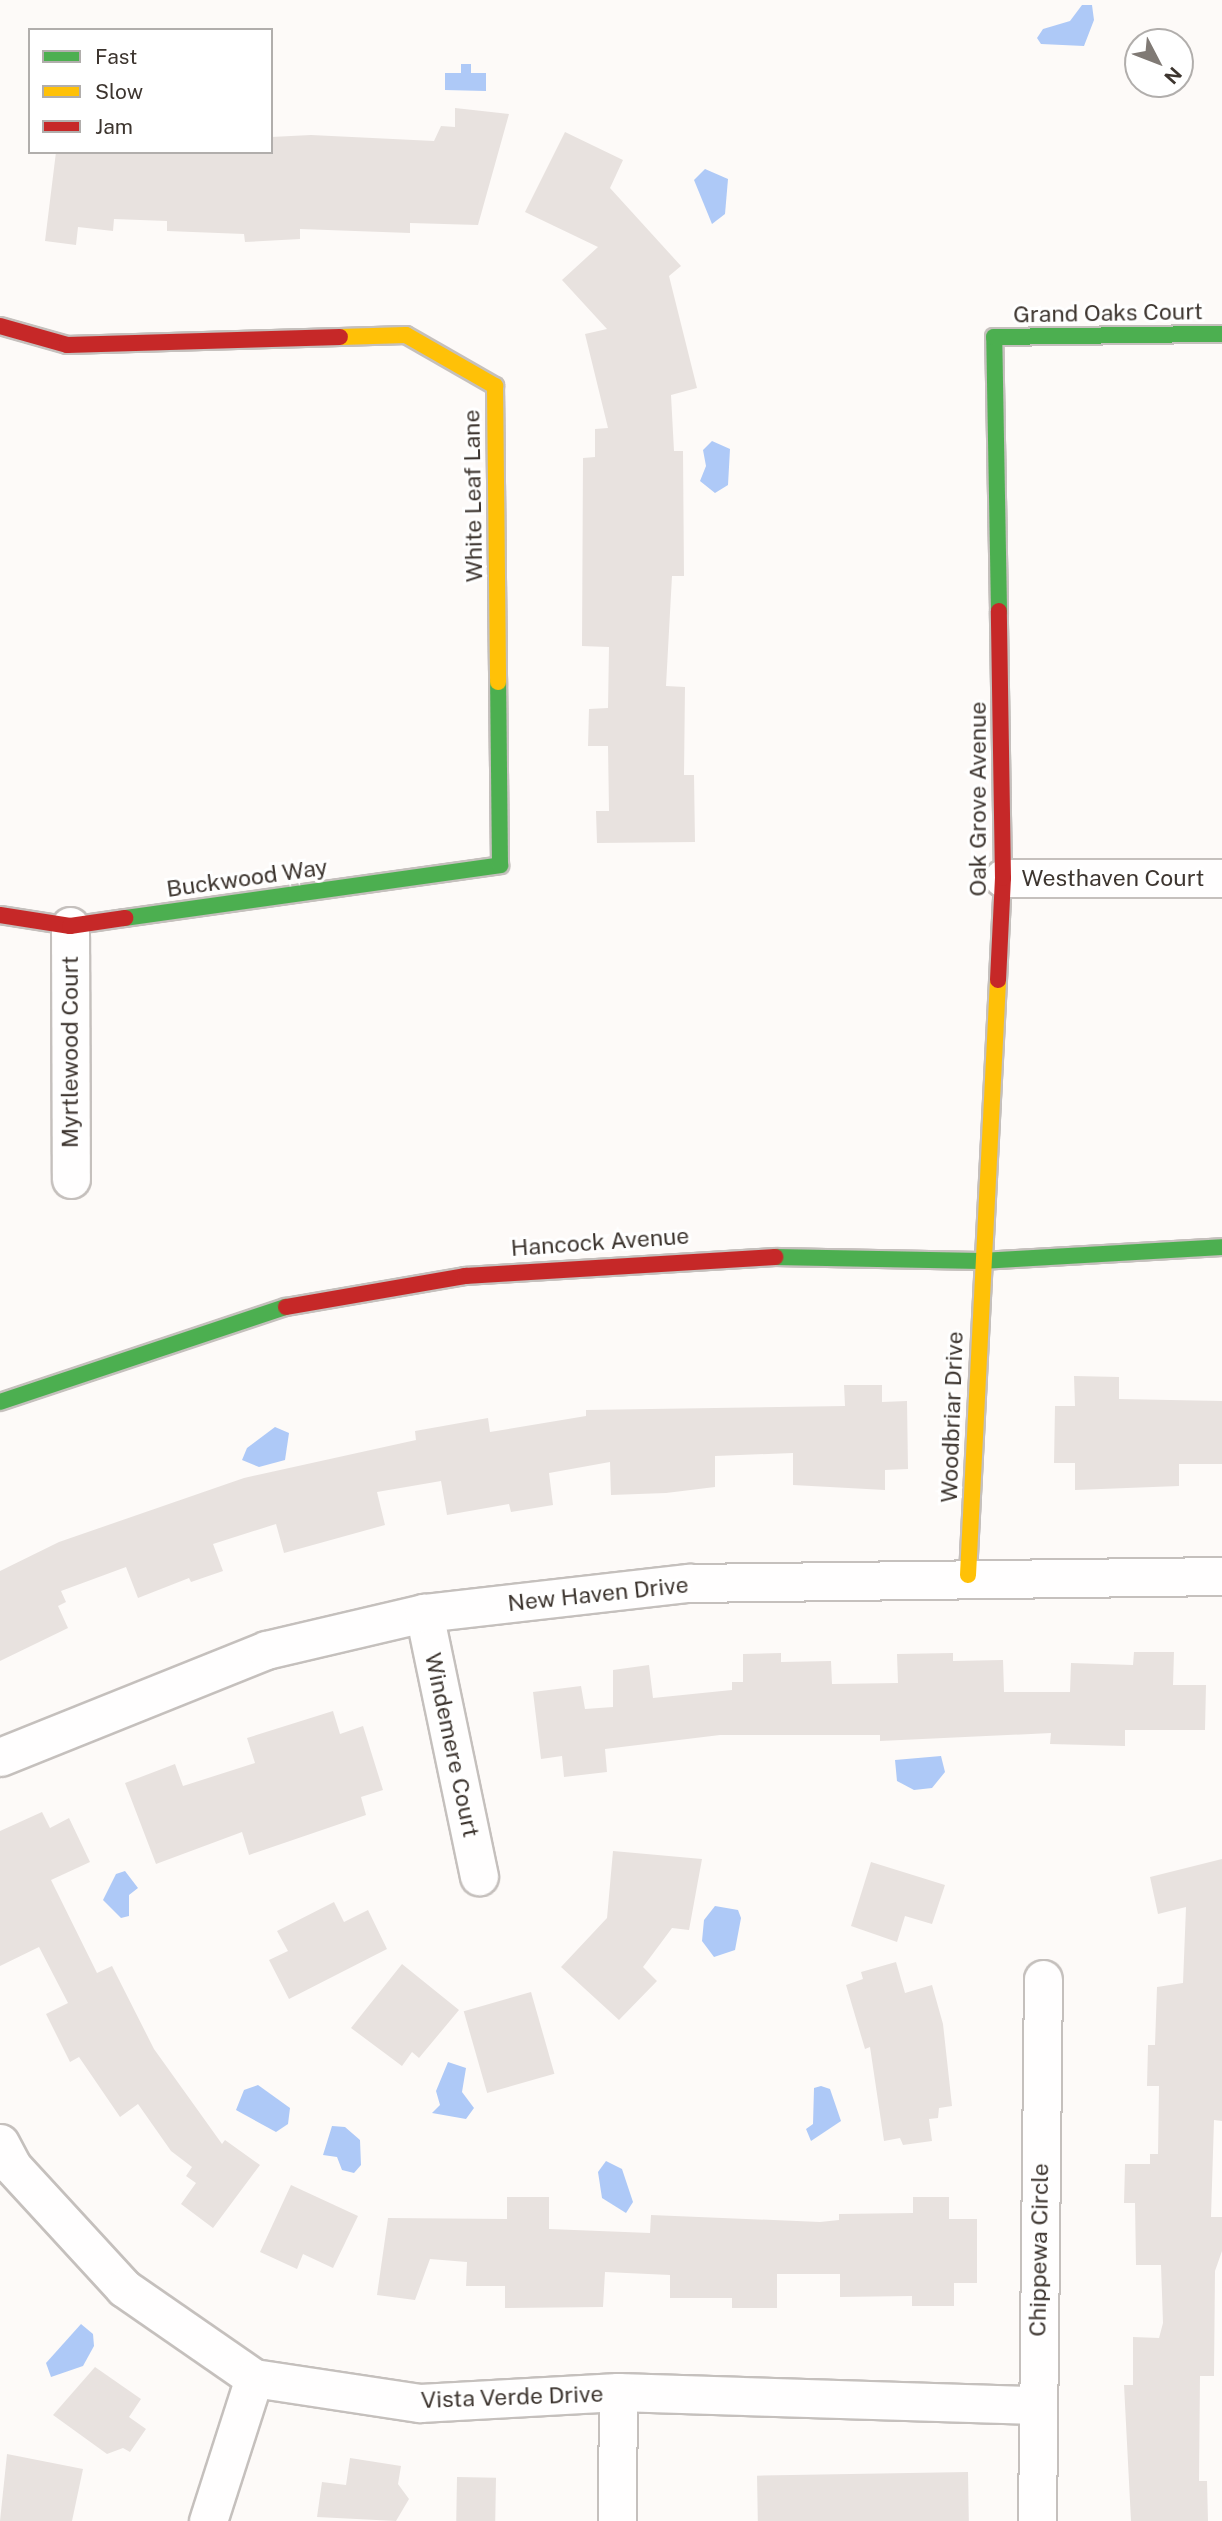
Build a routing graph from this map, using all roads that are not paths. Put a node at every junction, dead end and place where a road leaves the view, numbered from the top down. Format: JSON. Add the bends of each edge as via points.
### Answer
{"nodes":[{"id":1,"x":0,"y":326,"type":"edge"},
{"id":2,"x":1222,"y":334,"type":"edge"},
{"id":3,"x":995,"y":337,"type":"joint"},
{"id":4,"x":500,"y":865,"type":"joint"},
{"id":5,"x":1003,"y":878,"type":"junction"},
{"id":6,"x":1222,"y":878,"type":"edge"},
{"id":7,"x":0,"y":915,"type":"edge"},
{"id":8,"x":70,"y":926,"type":"junction"},
{"id":9,"x":71,"y":1179,"type":"dead end"},
{"id":10,"x":1222,"y":1247,"type":"edge"},
{"id":11,"x":981,"y":1261,"type":"junction"},
{"id":12,"x":0,"y":1402,"type":"edge"},
{"id":13,"x":968,"y":1575,"type":"junction"},
{"id":14,"x":1222,"y":1576,"type":"edge"},
{"id":15,"x":424,"y":1613,"type":"junction"},
{"id":16,"x":0,"y":1757,"type":"edge"},
{"id":17,"x":480,"y":1877,"type":"dead end"},
{"id":18,"x":1043,"y":1979,"type":"dead end"},
{"id":19,"x":0,"y":2143,"type":"edge"},
{"id":20,"x":254,"y":2378,"type":"junction"},
{"id":21,"x":618,"y":2392,"type":"junction"},
{"id":22,"x":1036,"y":2405,"type":"junction"},
{"id":23,"x":208,"y":2521,"type":"edge"},
{"id":24,"x":617,"y":2521,"type":"edge"},
{"id":25,"x":1037,"y":2521,"type":"edge"}],
"edges":[{"from":1,"to":4,"type":"street","name":"White Leaf Lane","via":[[67,345],[406,335],[495,386]]},
{"from":2,"to":3,"type":"street","name":"Grand Oaks Court"},
{"from":3,"to":5,"type":"street","name":"Oak Grove Avenue"},
{"from":4,"to":8,"type":"street","name":"Buckwood Way"},
{"from":5,"to":6,"type":"street","name":"Westhaven Court"},
{"from":5,"to":11,"type":"street","name":"Oak Grove Avenue"},
{"from":7,"to":8,"type":"street","name":"Buckwood Way"},
{"from":8,"to":9,"type":"street","name":"Myrtlewood Court"},
{"from":10,"to":11,"type":"street","name":"Hancock Avenue"},
{"from":11,"to":12,"type":"street","name":"Hancock Avenue","via":[[738,1256],[572,1263],[412,1283],[234,1319]]},
{"from":11,"to":13,"type":"street","name":"Woodbriar Drive"},
{"from":13,"to":14,"type":"street","name":"New Haven Drive"},
{"from":13,"to":15,"type":"street","name":"New Haven Drive","via":[[689,1583]]},
{"from":15,"to":16,"type":"street","name":"New Haven Drive","via":[[266,1650]]},
{"from":15,"to":17,"type":"street","name":"Windemere Court"},
{"from":18,"to":22,"type":"street","name":"Chippewa Circle"},
{"from":19,"to":20,"type":"street","name":"Vista Verde Drive","via":[[12,2166],[124,2288]]},
{"from":20,"to":21,"type":"street","name":"Vista Verde Drive","via":[[420,2403]]},
{"from":20,"to":23,"type":"street"},
{"from":21,"to":22,"type":"street","name":"Vista Verde Drive"},
{"from":21,"to":24,"type":"street"},
{"from":22,"to":25,"type":"street","name":"Chippewa Circle"}]}
